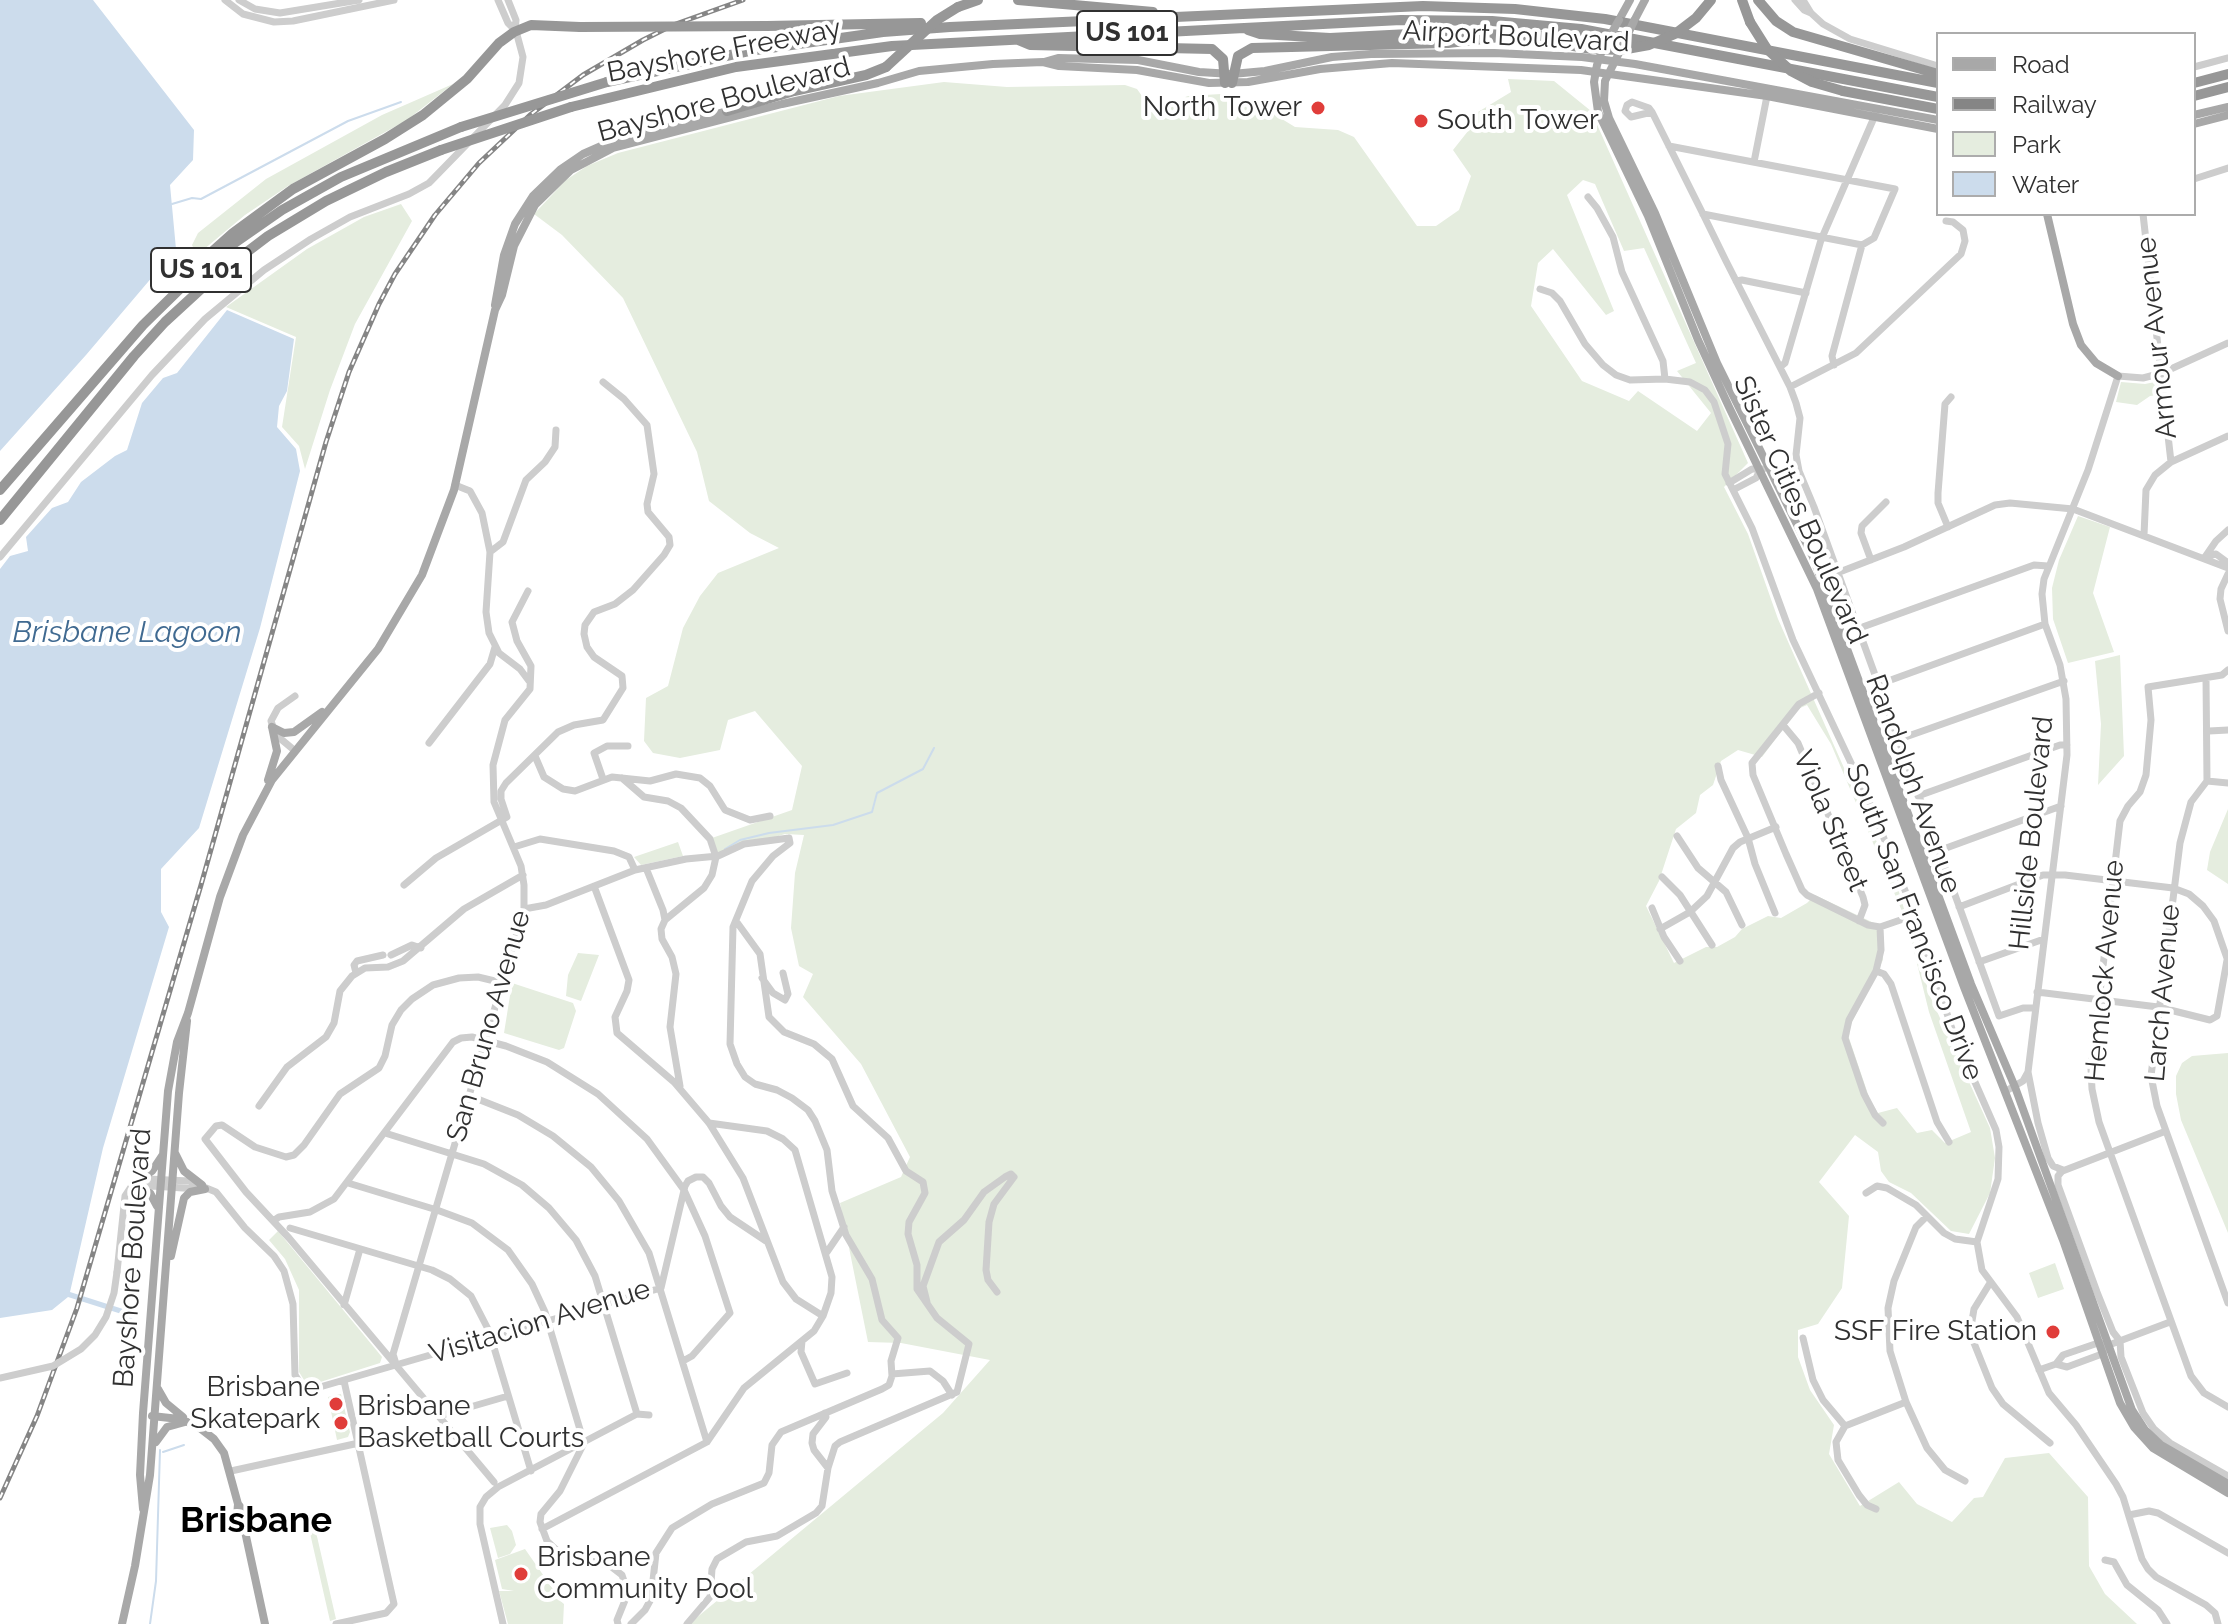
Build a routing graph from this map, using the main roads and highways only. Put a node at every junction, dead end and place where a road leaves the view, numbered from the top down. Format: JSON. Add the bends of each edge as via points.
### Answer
{"nodes":[{"id":1,"x":978,"y":0,"type":"edge"},
{"id":2,"x":1018,"y":0,"type":"edge"},
{"id":3,"x":1421,"y":0,"type":"edge"},
{"id":4,"x":1711,"y":0,"type":"edge"},
{"id":5,"x":1742,"y":0,"type":"edge"},
{"id":6,"x":1758,"y":0,"type":"edge"},
{"id":7,"x":1629,"y":2,"type":"edge"},
{"id":8,"x":1643,"y":3,"type":"edge"},
{"id":9,"x":1289,"y":11,"type":"junction"},
{"id":10,"x":1187,"y":16,"type":"junction"},
{"id":11,"x":950,"y":27,"type":"junction"},
{"id":12,"x":1241,"y":28,"type":"junction"},
{"id":13,"x":1012,"y":38,"type":"junction"},
{"id":14,"x":1693,"y":49,"type":"junction"},
{"id":15,"x":1599,"y":59,"type":"junction"},
{"id":16,"x":1614,"y":61,"type":"junction"},
{"id":17,"x":1595,"y":71,"type":"junction"},
{"id":18,"x":910,"y":73,"type":"junction"},
{"id":19,"x":1608,"y":73,"type":"junction"},
{"id":20,"x":1936,"y":73,"type":"edge"},
{"id":21,"x":2228,"y":74,"type":"edge"},
{"id":22,"x":1228,"y":78,"type":"junction"},
{"id":23,"x":2196,"y":82,"type":"edge"},
{"id":24,"x":1936,"y":83,"type":"edge"},
{"id":25,"x":2228,"y":87,"type":"edge"},
{"id":26,"x":1767,"y":92,"type":"junction"},
{"id":27,"x":2196,"y":95,"type":"edge"},
{"id":28,"x":1936,"y":97,"type":"edge"},
{"id":29,"x":2228,"y":107,"type":"edge"},
{"id":30,"x":1936,"y":109,"type":"edge"},
{"id":31,"x":727,"y":111,"type":"junction"},
{"id":32,"x":1876,"y":114,"type":"junction"},
{"id":33,"x":2196,"y":115,"type":"edge"},
{"id":34,"x":2228,"y":115,"type":"edge"},
{"id":35,"x":1936,"y":120,"type":"edge"},
{"id":36,"x":2196,"y":123,"type":"edge"},
{"id":37,"x":1936,"y":129,"type":"edge"},
{"id":38,"x":2047,"y":216,"type":"edge"},
{"id":39,"x":495,"y":310,"type":"junction"},
{"id":40,"x":143,"y":325,"type":"junction"},
{"id":41,"x":2118,"y":376,"type":"road end"},
{"id":42,"x":0,"y":490,"type":"edge"},
{"id":43,"x":0,"y":520,"type":"edge"},
{"id":44,"x":335,"y":702,"type":"junction"},
{"id":45,"x":262,"y":796,"type":"junction"},
{"id":46,"x":188,"y":1013,"type":"junction"},
{"id":47,"x":2010,"y":1089,"type":"junction"},
{"id":48,"x":174,"y":1151,"type":"junction"},
{"id":49,"x":163,"y":1155,"type":"junction"},
{"id":50,"x":2044,"y":1178,"type":"junction"},
{"id":51,"x":159,"y":1214,"type":"junction"},
{"id":52,"x":165,"y":1289,"type":"junction"},
{"id":53,"x":158,"y":1382,"type":"junction"},
{"id":54,"x":143,"y":1413,"type":"junction"},
{"id":55,"x":155,"y":1417,"type":"junction"},
{"id":56,"x":190,"y":1422,"type":"junction"},
{"id":57,"x":152,"y":1451,"type":"junction"},
{"id":58,"x":2228,"y":1484,"type":"edge"},
{"id":59,"x":2228,"y":1493,"type":"edge"},
{"id":60,"x":143,"y":1509,"type":"junction"},
{"id":61,"x":122,"y":1624,"type":"edge"},
{"id":62,"x":265,"y":1624,"type":"edge"}],
"edges":[{"from":1,"to":31,"type":"highway","bridge":true,"via":[[937,20],[886,67]]},
{"from":2,"to":10,"type":"highway"},
{"from":3,"to":9,"type":"highway"},
{"from":4,"to":12,"type":"highway","bridge":true,"via":[[1675,34],[1621,50],[1505,35],[1316,37]]},
{"from":5,"to":30,"type":"highway","bridge":true,"via":[[1767,49],[1791,71],[1843,91]]},
{"from":6,"to":20,"type":"highway","via":[[1793,32]]},
{"from":7,"to":15,"type":"main road","name":"Sister Cities Boulevard","bridge":true},
{"from":8,"to":16,"type":"main road","name":"Sister Cities Boulevard","bridge":true},
{"from":9,"to":10,"type":"highway","name":"Bayshore Freeway","number":"US 101"},
{"from":9,"to":24,"type":"highway","name":"Bayshore Freeway","number":"US 101","via":[[1401,6],[1539,11]]},
{"from":10,"to":11,"type":"highway","name":"Bayshore Freeway","number":"US 101"},
{"from":11,"to":40,"type":"highway","name":"Bayshore Freeway","number":"US 101","bridge":true,"via":[[872,33],[693,61],[461,127],[361,167],[291,204],[209,263]]},
{"from":11,"to":40,"type":"highway","bridge":true,"via":[[527,25],[499,43],[467,79],[423,115],[303,183],[233,233],[179,282]]},
{"from":12,"to":13,"type":"highway","name":"Bayshore Freeway","number":"US 101"},
{"from":12,"to":14,"type":"highway","name":"Bayshore Freeway","number":"US 101","via":[[1492,21],[1581,29]]},
{"from":13,"to":22,"type":"highway","via":[[1030,45],[1212,49],[1223,59]]},
{"from":13,"to":43,"type":"highway","name":"Bayshore Freeway","number":"US 101","bridge":true,"via":[[892,46],[691,76],[571,107],[365,181],[268,236],[165,322]]},
{"from":14,"to":22,"type":"highway","via":[[1530,35],[1448,43],[1252,48],[1238,56]]},
{"from":14,"to":28,"type":"highway","name":"Bayshore Freeway","number":"US 101"},
{"from":15,"to":16,"type":"main road","name":"Airport Boulevard"},
{"from":15,"to":17,"type":"main road","name":"Sister Cities Boulevard"},
{"from":15,"to":22,"type":"main road","name":"Airport Boulevard","via":[[1371,54]]},
{"from":16,"to":19,"type":"main road","name":"Sister Cities Boulevard"},
{"from":16,"to":26,"type":"main road","name":"Airport Boulevard"},
{"from":17,"to":19,"type":"main road","name":"Airport Boulevard"},
{"from":17,"to":22,"type":"main road","name":"Airport Boulevard","via":[[1392,63]]},
{"from":17,"to":47,"type":"main road","name":"Sister Cities Boulevard","via":[[1598,112],[1698,340],[1817,589],[1964,987]]},
{"from":18,"to":22,"type":"main road","name":"Bayshore Boulevard","via":[[1058,58],[1138,60]]},
{"from":18,"to":31,"type":"main road","name":"Bayshore Boulevard"},
{"from":18,"to":39,"type":"main road","name":"Bayshore Boulevard","via":[[629,144],[586,160],[554,184],[526,220]]},
{"from":19,"to":26,"type":"main road","name":"Airport Boulevard"},
{"from":19,"to":47,"type":"main road","name":"Sister Cities Boulevard","via":[[1604,101],[1609,118],[1717,363],[1813,557]]},
{"from":21,"to":23,"type":"highway"},
{"from":25,"to":27,"type":"highway"},
{"from":26,"to":32,"type":"main road","name":"Airport Boulevard"},
{"from":29,"to":33,"type":"main road"},
{"from":31,"to":39,"type":"main road","name":"Bayshore Boulevard","via":[[603,145],[556,173],[513,229]]},
{"from":32,"to":35,"type":"main road","name":"Airport Boulevard"},
{"from":32,"to":37,"type":"main road","name":"Airport Boulevard"},
{"from":34,"to":36,"type":"main road"},
{"from":38,"to":41,"type":"main road","via":[[2081,345],[2096,363]]},
{"from":39,"to":44,"type":"main road","name":"Bayshore Boulevard","via":[[436,544],[411,598]]},
{"from":40,"to":42,"type":"highway","name":"Bayshore Freeway","number":"US 101"},
{"from":44,"to":45,"type":"main road","name":"Bayshore Boulevard"},
{"from":44,"to":45,"type":"main road","via":[[294,732],[272,727],[277,751]]},
{"from":45,"to":46,"type":"main road","name":"Bayshore Boulevard","via":[[227,876]]},
{"from":46,"to":48,"type":"main road","name":"Bayshore Boulevard"},
{"from":46,"to":49,"type":"main road","name":"Bayshore Boulevard","via":[[172,1067]]},
{"from":47,"to":50,"type":"main road"},
{"from":48,"to":52,"type":"main road","name":"Bayshore Boulevard"},
{"from":48,"to":52,"type":"main road","via":[[184,1171],[204,1187],[184,1198]]},
{"from":49,"to":51,"type":"main road","name":"Bayshore Boulevard"},
{"from":49,"to":51,"type":"main road","via":[[134,1186],[153,1196]]},
{"from":50,"to":58,"type":"main road","via":[[2132,1410],[2166,1449]]},
{"from":50,"to":59,"type":"main road","via":[[2120,1403],[2137,1432],[2162,1454]]},
{"from":51,"to":54,"type":"main road","name":"Bayshore Boulevard"},
{"from":52,"to":53,"type":"main road","name":"Bayshore Boulevard"},
{"from":53,"to":55,"type":"main road","name":"Bayshore Boulevard"},
{"from":53,"to":56,"type":"main road","via":[[166,1403]]},
{"from":54,"to":55,"type":"main road"},
{"from":54,"to":60,"type":"main road","name":"Bayshore Boulevard"},
{"from":55,"to":56,"type":"main road"},
{"from":55,"to":57,"type":"main road","name":"Bayshore Boulevard"},
{"from":56,"to":57,"type":"main road","via":[[163,1430]]},
{"from":56,"to":62,"type":"main road","via":[[218,1443],[231,1471]]},
{"from":57,"to":60,"type":"main road","name":"Bayshore Boulevard"},
{"from":60,"to":61,"type":"main road","name":"Bayshore Boulevard"}]}
